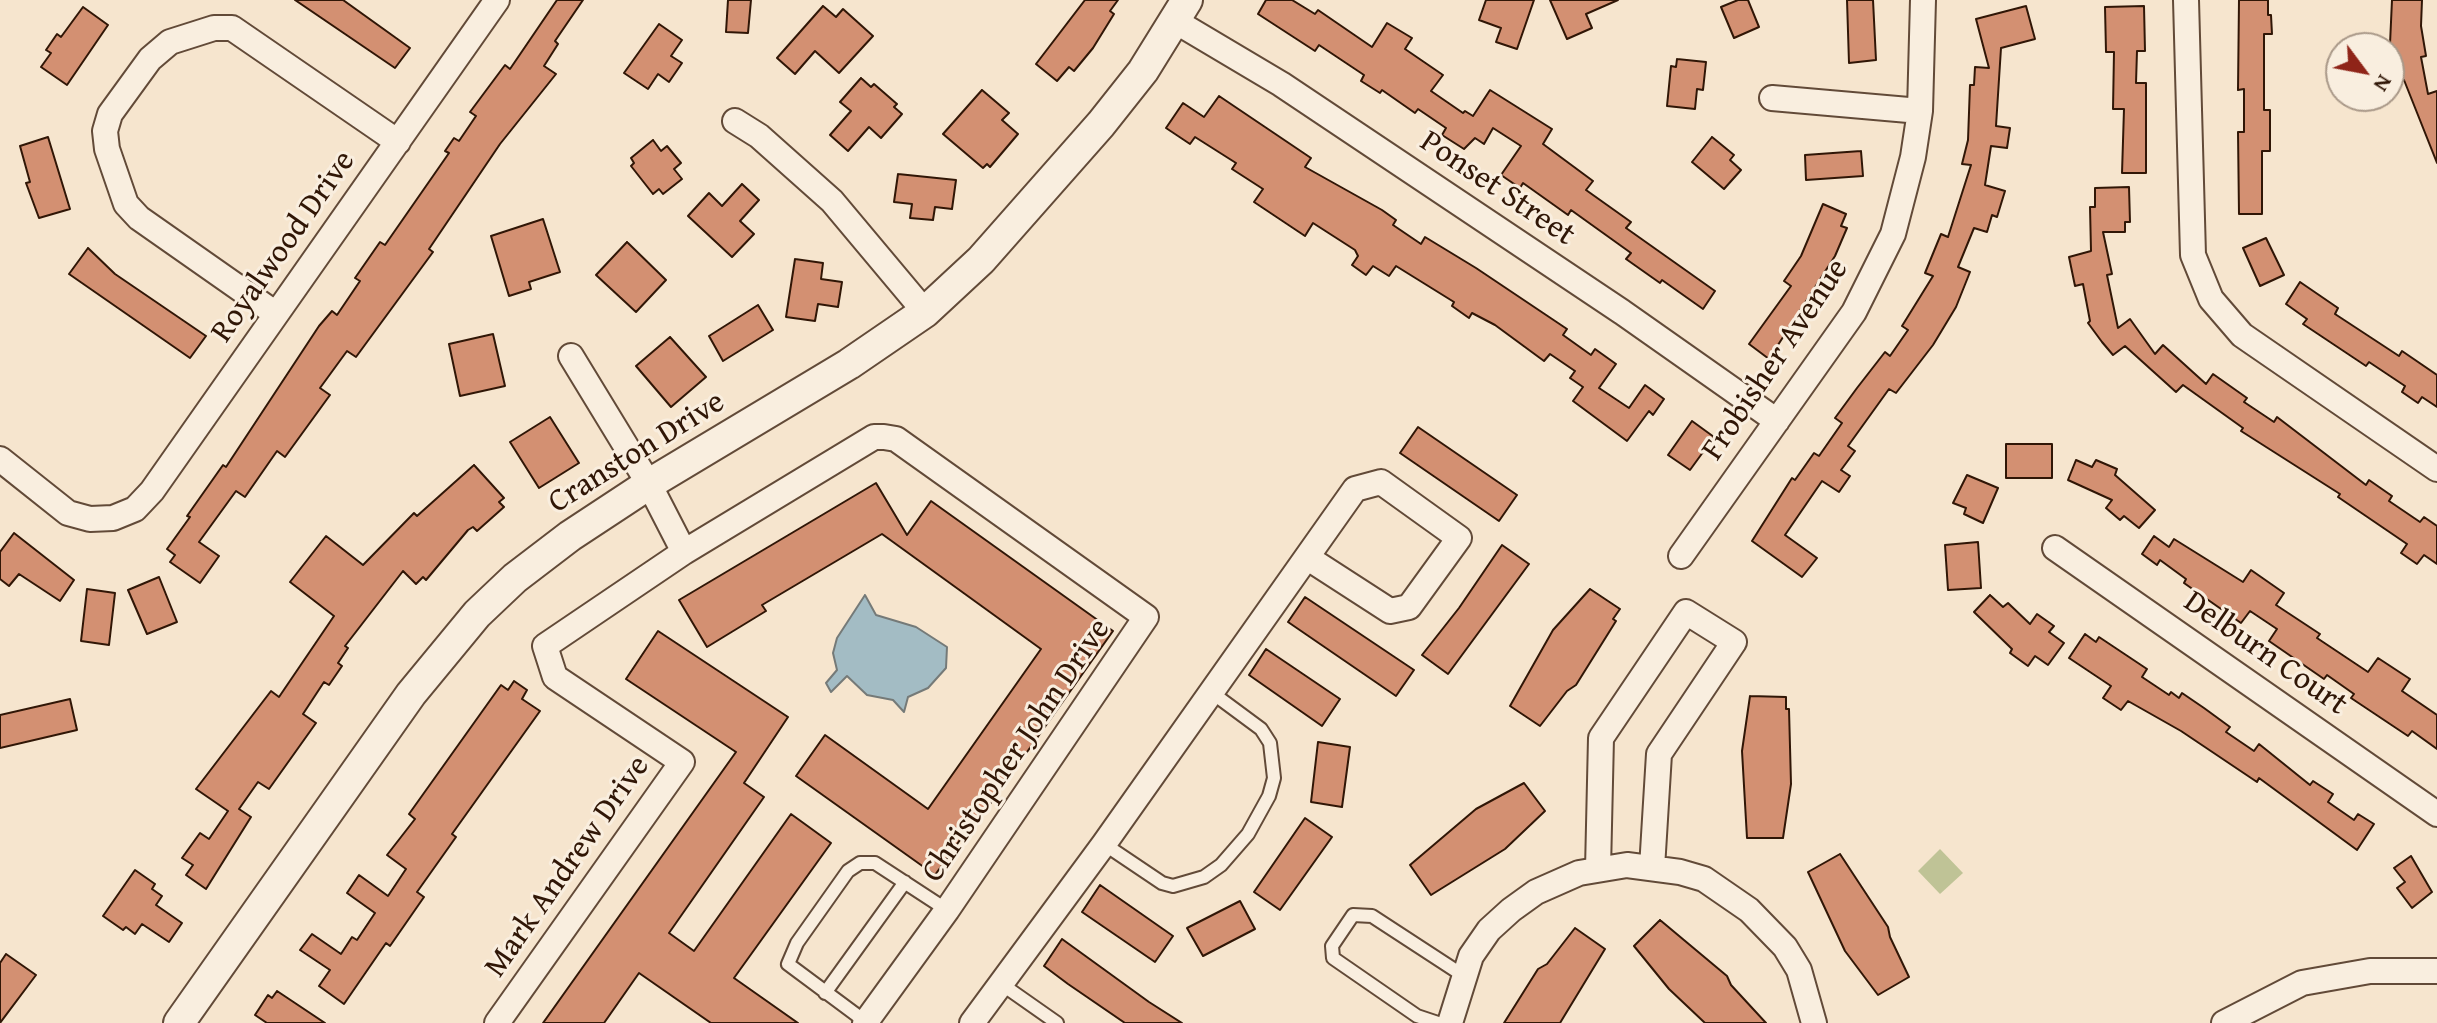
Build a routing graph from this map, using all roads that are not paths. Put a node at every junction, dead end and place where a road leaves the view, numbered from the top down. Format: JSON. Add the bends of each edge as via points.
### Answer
{"nodes":[{"id":1,"x":497,"y":0,"type":"edge"},
{"id":2,"x":1923,"y":0,"type":"edge"},
{"id":3,"x":2186,"y":0,"type":"edge"},
{"id":4,"x":1181,"y":10,"type":"edge"},
{"id":5,"x":1772,"y":98,"type":"dead end"},
{"id":6,"x":1920,"y":111,"type":"junction"},
{"id":7,"x":735,"y":121,"type":"dead end"},
{"id":8,"x":398,"y":142,"type":"junction"},
{"id":9,"x":925,"y":312,"type":"junction"},
{"id":10,"x":276,"y":314,"type":"junction"},
{"id":11,"x":571,"y":356,"type":"dead end"},
{"id":12,"x":1777,"y":421,"type":"junction"},
{"id":13,"x":884,"y":437,"type":"joint"},
{"id":14,"x":0,"y":459,"type":"edge"},
{"id":15,"x":2437,"y":469,"type":"edge"},
{"id":16,"x":649,"y":484,"type":"junction"},
{"id":17,"x":2055,"y":548,"type":"dead end"},
{"id":18,"x":684,"y":552,"type":"junction"},
{"id":19,"x":1681,"y":556,"type":"dead end"},
{"id":20,"x":1308,"y":558,"type":"junction"},
{"id":21,"x":1211,"y":692,"type":"junction"},
{"id":22,"x":2437,"y":814,"type":"edge"},
{"id":23,"x":1104,"y":844,"type":"junction"},
{"id":24,"x":1652,"y":868,"type":"junction"},
{"id":25,"x":1598,"y":869,"type":"junction"},
{"id":26,"x":905,"y":882,"type":"junction"},
{"id":27,"x":947,"y":910,"type":"junction"},
{"id":28,"x":2437,"y":971,"type":"edge"},
{"id":29,"x":1464,"y":976,"type":"junction"},
{"id":30,"x":1000,"y":983,"type":"junction"},
{"id":31,"x":825,"y":993,"type":"junction"},
{"id":32,"x":189,"y":1020,"type":"edge"},
{"id":33,"x":497,"y":1023,"type":"edge"},
{"id":34,"x":865,"y":1023,"type":"edge"},
{"id":35,"x":972,"y":1023,"type":"edge"},
{"id":36,"x":1057,"y":1023,"type":"edge"},
{"id":37,"x":1438,"y":1023,"type":"edge"},
{"id":38,"x":1450,"y":1023,"type":"edge"},
{"id":39,"x":1814,"y":1023,"type":"edge"},
{"id":40,"x":2224,"y":1023,"type":"edge"}],
"edges":[{"from":1,"to":8,"type":"street","name":"Royalwood Drive"},
{"from":2,"to":6,"type":"street","name":"Frobisher Avenue"},
{"from":3,"to":15,"type":"street","via":[[2193,255],[2211,299],[2242,335]]},
{"from":4,"to":9,"type":"street","name":"Cranston Drive","via":[[1136,80],[1076,154],[981,260]]},
{"from":4,"to":12,"type":"street","name":"Ponset Street"},
{"from":5,"to":6,"type":"street"},
{"from":6,"to":12,"type":"street","name":"Frobisher Avenue","via":[[1902,203],[1878,265],[1854,312]]},
{"from":7,"to":9,"type":"street","via":[[832,201]]},
{"from":8,"to":10,"type":"street","name":"Royalwood Drive"},
{"from":8,"to":10,"type":"street","via":[[232,28],[170,42],[150,59],[110,114],[107,149],[126,204]]},
{"from":9,"to":16,"type":"street","name":"Cranston Drive"},
{"from":10,"to":14,"type":"street","name":"Royalwood Drive","via":[[135,509],[113,518],[68,513]]},
{"from":11,"to":16,"type":"street"},
{"from":12,"to":19,"type":"street","name":"Frobisher Avenue"},
{"from":13,"to":18,"type":"street","name":"Mark Andrew Drive","via":[[874,437]]},
{"from":13,"to":27,"type":"street","name":"Christopher John Drive","via":[[896,439],[1146,617]]},
{"from":16,"to":18,"type":"street"},
{"from":16,"to":32,"type":"street","name":"Cranston Drive","via":[[543,555],[460,632],[411,694]]},
{"from":17,"to":22,"type":"street","name":"Delburn Court"},
{"from":18,"to":33,"type":"street","name":"Mark Andrew Drive","via":[[545,646],[555,677],[682,762]]},
{"from":20,"to":20,"type":"street","via":[[1355,489],[1381,482],[1459,538],[1409,607],[1390,611]]},
{"from":20,"to":21,"type":"street"},
{"from":21,"to":23,"type":"street"},
{"from":21,"to":23,"type":"lane","via":[[1261,729],[1274,760],[1269,796],[1242,843],[1204,877],[1173,886]]},
{"from":23,"to":30,"type":"street"},
{"from":24,"to":25,"type":"street"},
{"from":24,"to":25,"type":"street","via":[[1659,754],[1734,642],[1686,612],[1601,738]]},
{"from":24,"to":39,"type":"street","via":[[1704,879],[1768,927],[1799,970]]},
{"from":25,"to":29,"type":"street","via":[[1559,880],[1511,910],[1489,930]]},
{"from":26,"to":27,"type":"lane"},
{"from":26,"to":31,"type":"lane"},
{"from":26,"to":31,"type":"lane","via":[[875,863],[860,863],[848,871],[788,964]]},
{"from":27,"to":34,"type":"street","name":"Christopher John Drive"},
{"from":28,"to":40,"type":"street","via":[[2370,971],[2302,983]]},
{"from":29,"to":37,"type":"lane","via":[[1372,916],[1353,915],[1332,946],[1333,958],[1417,1016]]},
{"from":29,"to":38,"type":"street"},
{"from":30,"to":35,"type":"street"},
{"from":30,"to":36,"type":"lane"},
{"from":31,"to":34,"type":"lane"}]}
